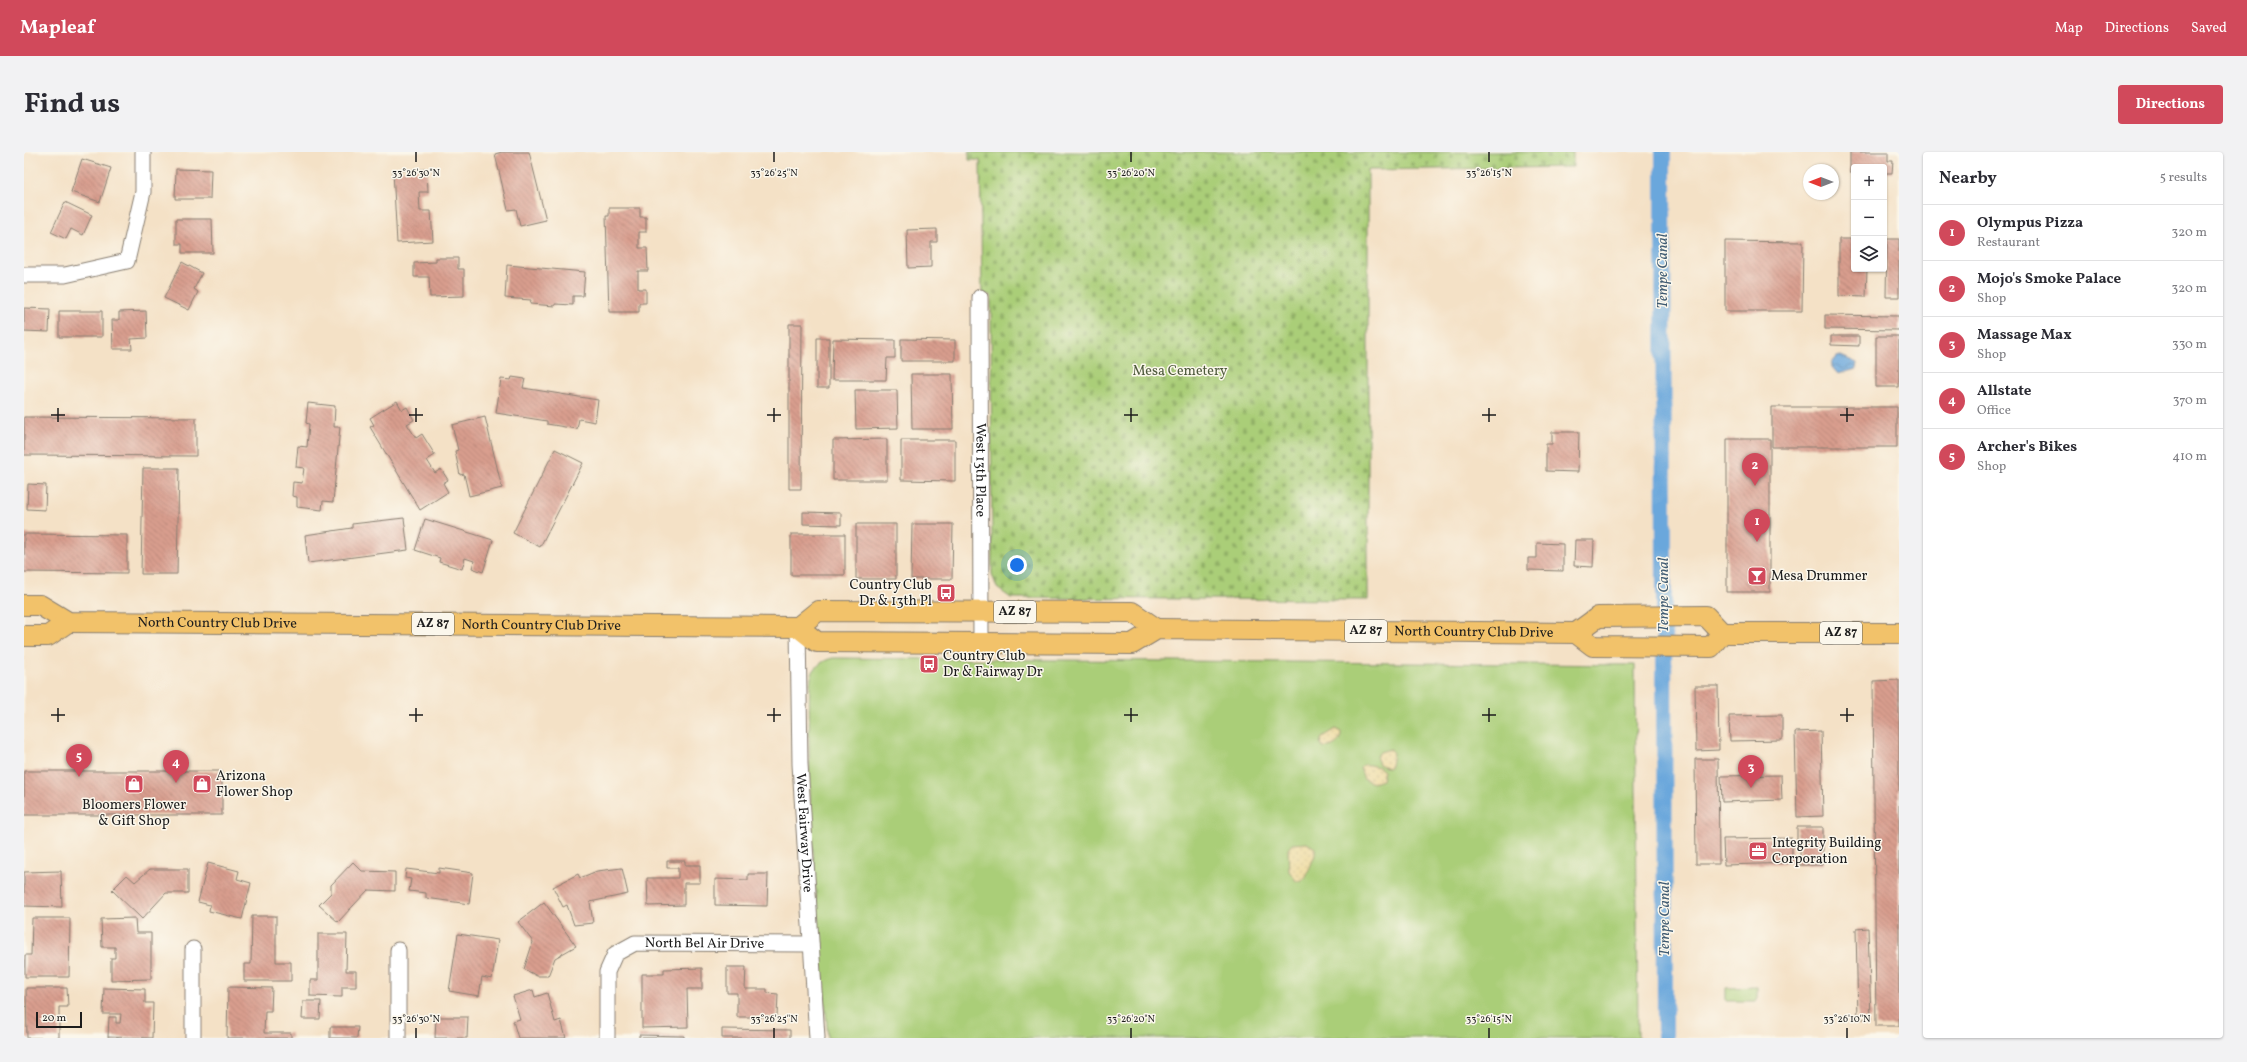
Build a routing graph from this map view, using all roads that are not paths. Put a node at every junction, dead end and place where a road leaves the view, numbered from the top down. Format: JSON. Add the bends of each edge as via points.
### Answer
{"nodes":[{"id":1,"x":143,"y":152,"type":"edge"},
{"id":2,"x":24,"y":275,"type":"edge"},
{"id":3,"x":980,"y":297,"type":"dead end"},
{"id":4,"x":24,"y":605,"type":"edge"},
{"id":5,"x":981,"y":612,"type":"junction"},
{"id":6,"x":68,"y":622,"type":"junction"},
{"id":7,"x":798,"y":627,"type":"junction"},
{"id":8,"x":1157,"y":629,"type":"junction"},
{"id":9,"x":1576,"y":633,"type":"junction"},
{"id":10,"x":1722,"y":633,"type":"junction"},
{"id":11,"x":1899,"y":634,"type":"edge"},
{"id":12,"x":24,"y":636,"type":"edge"},
{"id":13,"x":981,"y":644,"type":"junction"},
{"id":14,"x":811,"y":944,"type":"junction"},
{"id":15,"x":193,"y":949,"type":"dead end"},
{"id":16,"x":398,"y":950,"type":"dead end"},
{"id":17,"x":193,"y":1038,"type":"edge"},
{"id":18,"x":398,"y":1038,"type":"edge"},
{"id":19,"x":606,"y":1038,"type":"edge"},
{"id":20,"x":817,"y":1038,"type":"edge"}],
"edges":[{"from":1,"to":2,"type":"street","via":[[142,192],[127,262],[65,275]]},
{"from":3,"to":5,"type":"street","name":"West 13th Place"},
{"from":4,"to":6,"type":"main road","via":[[40,605]]},
{"from":5,"to":7,"type":"main road","number":"AZ 87","via":[[818,611]]},
{"from":5,"to":8,"type":"main road","number":"AZ 87","via":[[1132,612]]},
{"from":5,"to":13,"type":"street","name":"West 13th Place"},
{"from":6,"to":7,"type":"main road","name":"North Country Club Drive","number":"AZ 87"},
{"from":6,"to":12,"type":"main road","via":[[48,636]]},
{"from":7,"to":13,"type":"main road","number":"AZ 87","via":[[817,642]]},
{"from":7,"to":14,"type":"street","name":"West Fairway Drive","via":[[800,764]]},
{"from":8,"to":9,"type":"main road","name":"North Country Club Drive","number":"AZ 87"},
{"from":8,"to":13,"type":"main road","number":"AZ 87","via":[[1132,644]]},
{"from":9,"to":10,"type":"main road","via":[[1593,646],[1710,647]]},
{"from":9,"to":10,"type":"main road","via":[[1598,617],[1706,616]]},
{"from":10,"to":11,"type":"main road","number":"AZ 87"},
{"from":14,"to":19,"type":"street","name":"North Bel Air Drive","via":[[635,943],[615,954],[607,972]]},
{"from":14,"to":20,"type":"street","name":"West Fairway Drive"},
{"from":15,"to":17,"type":"street"},
{"from":16,"to":18,"type":"street"}]}
